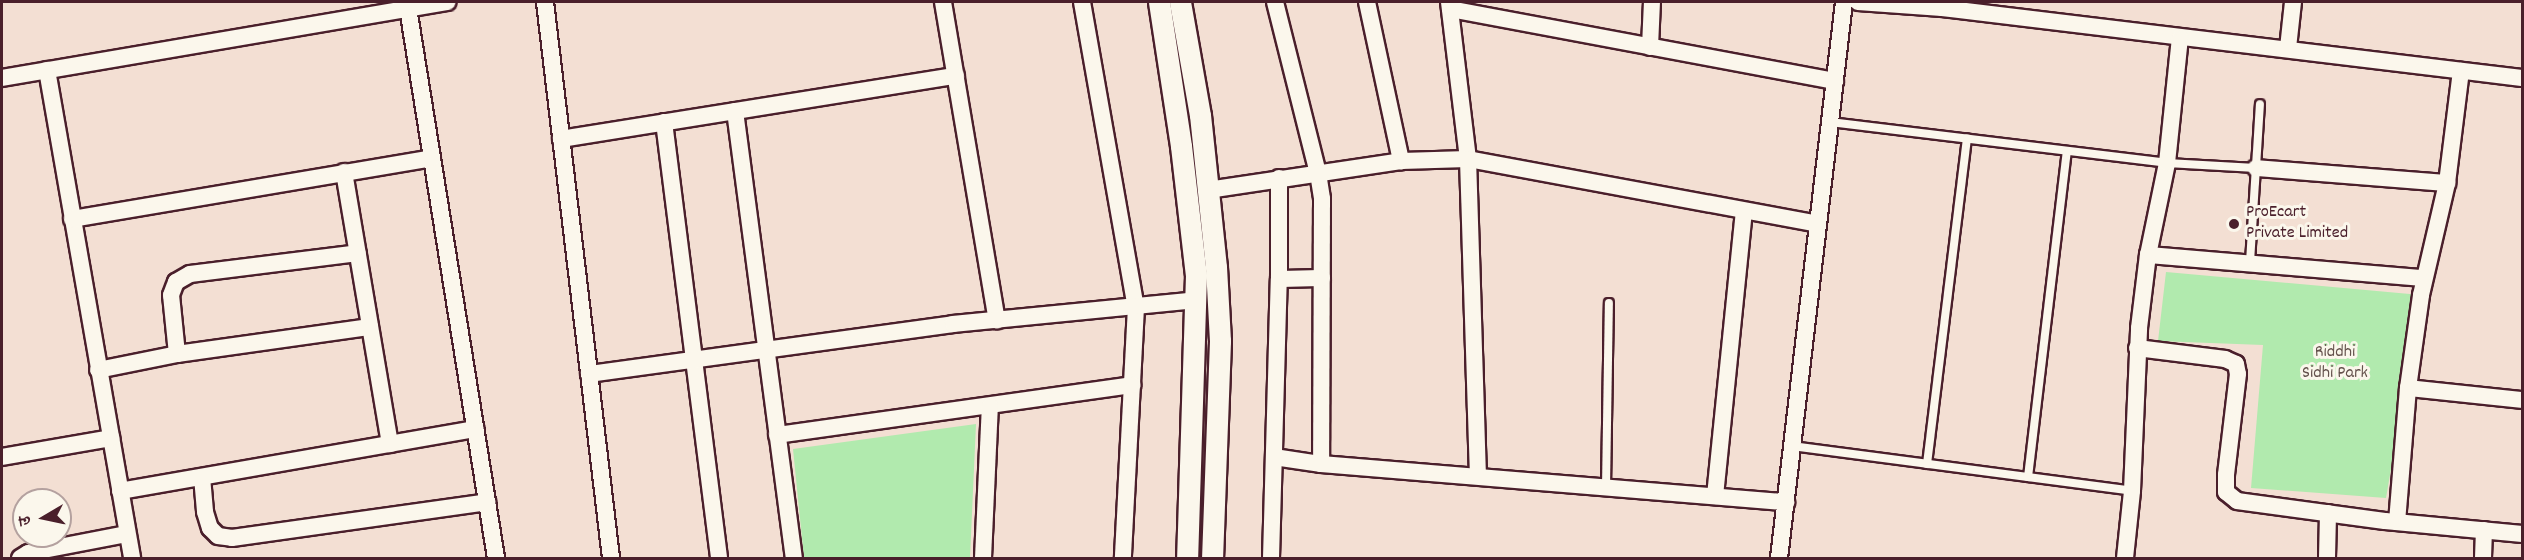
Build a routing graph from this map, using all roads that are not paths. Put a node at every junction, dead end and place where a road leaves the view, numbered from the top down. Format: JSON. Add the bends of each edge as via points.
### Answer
{"nodes":[{"id":1,"x":448,"y":2,"type":"edge"},
{"id":2,"x":545,"y":2,"type":"edge"},
{"id":3,"x":943,"y":2,"type":"edge"},
{"id":4,"x":1082,"y":2,"type":"edge"},
{"id":5,"x":1159,"y":2,"type":"edge"},
{"id":6,"x":1180,"y":2,"type":"edge"},
{"id":7,"x":1275,"y":2,"type":"edge"},
{"id":8,"x":1367,"y":2,"type":"edge"},
{"id":9,"x":1652,"y":2,"type":"edge"},
{"id":10,"x":1844,"y":2,"type":"edge"},
{"id":11,"x":1858,"y":2,"type":"edge"},
{"id":12,"x":2293,"y":2,"type":"edge"},
{"id":13,"x":418,"y":5,"type":"edge"},
{"id":14,"x":1449,"y":5,"type":"edge"},
{"id":15,"x":1942,"y":5,"type":"edge"},
{"id":16,"x":2180,"y":38,"type":"junction"},
{"id":17,"x":1650,"y":47,"type":"junction"},
{"id":18,"x":2288,"y":48,"type":"junction"},
{"id":19,"x":46,"y":70,"type":"junction"},
{"id":20,"x":2461,"y":70,"type":"junction"},
{"id":21,"x":956,"y":76,"type":"junction"},
{"id":22,"x":2,"y":78,"type":"edge"},
{"id":23,"x":2523,"y":78,"type":"edge"},
{"id":24,"x":1835,"y":81,"type":"junction"},
{"id":25,"x":2260,"y":104,"type":"dead end"},
{"id":26,"x":735,"y":111,"type":"junction"},
{"id":27,"x":664,"y":122,"type":"junction"},
{"id":28,"x":1830,"y":122,"type":"junction"},
{"id":29,"x":1967,"y":138,"type":"junction"},
{"id":30,"x":561,"y":139,"type":"junction"},
{"id":31,"x":2067,"y":151,"type":"junction"},
{"id":32,"x":432,"y":158,"type":"junction"},
{"id":33,"x":1468,"y":159,"type":"junction"},
{"id":34,"x":1401,"y":161,"type":"junction"},
{"id":35,"x":2167,"y":164,"type":"junction"},
{"id":36,"x":2256,"y":168,"type":"junction"},
{"id":37,"x":344,"y":172,"type":"junction"},
{"id":38,"x":1318,"y":173,"type":"junction"},
{"id":39,"x":1279,"y":178,"type":"junction"},
{"id":40,"x":2447,"y":183,"type":"junction"},
{"id":41,"x":1208,"y":190,"type":"junction"},
{"id":42,"x":1744,"y":212,"type":"junction"},
{"id":43,"x":72,"y":219,"type":"junction"},
{"id":44,"x":1818,"y":224,"type":"junction"},
{"id":45,"x":358,"y":253,"type":"junction"},
{"id":46,"x":2148,"y":255,"type":"junction"},
{"id":47,"x":2250,"y":262,"type":"junction"},
{"id":48,"x":1322,"y":278,"type":"junction"},
{"id":49,"x":2424,"y":278,"type":"junction"},
{"id":50,"x":1279,"y":279,"type":"junction"},
{"id":51,"x":1196,"y":300,"type":"junction"},
{"id":52,"x":1609,"y":303,"type":"dead end"},
{"id":53,"x":1136,"y":307,"type":"junction"},
{"id":54,"x":997,"y":320,"type":"junction"},
{"id":55,"x":370,"y":327,"type":"junction"},
{"id":56,"x":2137,"y":348,"type":"junction"},
{"id":57,"x":766,"y":350,"type":"junction"},
{"id":58,"x":177,"y":354,"type":"junction"},
{"id":59,"x":694,"y":359,"type":"junction"},
{"id":60,"x":98,"y":370,"type":"junction"},
{"id":61,"x":589,"y":374,"type":"junction"},
{"id":62,"x":1132,"y":385,"type":"junction"},
{"id":63,"x":2408,"y":388,"type":"junction"},
{"id":64,"x":2523,"y":400,"type":"edge"},
{"id":65,"x":990,"y":406,"type":"junction"},
{"id":66,"x":476,"y":429,"type":"junction"},
{"id":67,"x":777,"y":435,"type":"junction"},
{"id":68,"x":111,"y":438,"type":"junction"},
{"id":69,"x":390,"y":444,"type":"junction"},
{"id":70,"x":1792,"y":446,"type":"junction"},
{"id":71,"x":2,"y":457,"type":"edge"},
{"id":72,"x":1274,"y":457,"type":"junction"},
{"id":73,"x":1321,"y":464,"type":"junction"},
{"id":74,"x":1927,"y":464,"type":"junction"},
{"id":75,"x":1478,"y":476,"type":"junction"},
{"id":76,"x":202,"y":477,"type":"junction"},
{"id":77,"x":2028,"y":477,"type":"junction"},
{"id":78,"x":1606,"y":486,"type":"junction"},
{"id":79,"x":120,"y":491,"type":"junction"},
{"id":80,"x":2132,"y":491,"type":"junction"},
{"id":81,"x":1715,"y":496,"type":"junction"},
{"id":82,"x":487,"y":502,"type":"junction"},
{"id":83,"x":1786,"y":502,"type":"junction"},
{"id":84,"x":2328,"y":513,"type":"junction"},
{"id":85,"x":2397,"y":522,"type":"junction"},
{"id":86,"x":2484,"y":530,"type":"junction"},
{"id":87,"x":127,"y":534,"type":"junction"},
{"id":88,"x":2523,"y":534,"type":"edge"},
{"id":89,"x":20,"y":558,"type":"edge"},
{"id":90,"x":132,"y":558,"type":"edge"},
{"id":91,"x":496,"y":558,"type":"edge"},
{"id":92,"x":611,"y":558,"type":"edge"},
{"id":93,"x":719,"y":558,"type":"edge"},
{"id":94,"x":794,"y":558,"type":"edge"},
{"id":95,"x":983,"y":558,"type":"edge"},
{"id":96,"x":1123,"y":558,"type":"edge"},
{"id":97,"x":1187,"y":558,"type":"edge"},
{"id":98,"x":1212,"y":558,"type":"edge"},
{"id":99,"x":1271,"y":558,"type":"edge"},
{"id":100,"x":1779,"y":558,"type":"edge"},
{"id":101,"x":2125,"y":558,"type":"edge"},
{"id":102,"x":2327,"y":558,"type":"edge"},
{"id":103,"x":2483,"y":558,"type":"edge"}],
"edges":[{"from":1,"to":13,"type":"street"},
{"from":2,"to":30,"type":"street"},
{"from":3,"to":21,"type":"street"},
{"from":4,"to":53,"type":"street"},
{"from":5,"to":51,"type":"street","via":[[1181,146]]},
{"from":6,"to":41,"type":"street"},
{"from":7,"to":38,"type":"street"},
{"from":8,"to":34,"type":"street"},
{"from":9,"to":17,"type":"street"},
{"from":10,"to":24,"type":"street"},
{"from":11,"to":15,"type":"street"},
{"from":12,"to":18,"type":"street"},
{"from":13,"to":19,"type":"street"},
{"from":13,"to":32,"type":"street"},
{"from":14,"to":17,"type":"street"},
{"from":14,"to":33,"type":"street"},
{"from":15,"to":16,"type":"street"},
{"from":16,"to":18,"type":"street"},
{"from":16,"to":35,"type":"street"},
{"from":17,"to":24,"type":"street"},
{"from":18,"to":20,"type":"street"},
{"from":19,"to":22,"type":"street"},
{"from":19,"to":43,"type":"street"},
{"from":20,"to":23,"type":"street"},
{"from":20,"to":40,"type":"street"},
{"from":21,"to":26,"type":"street"},
{"from":21,"to":54,"type":"street"},
{"from":24,"to":28,"type":"street"},
{"from":25,"to":36,"type":"lane"},
{"from":26,"to":27,"type":"street"},
{"from":26,"to":57,"type":"street"},
{"from":27,"to":30,"type":"street"},
{"from":27,"to":59,"type":"street"},
{"from":28,"to":29,"type":"lane"},
{"from":28,"to":44,"type":"street"},
{"from":29,"to":31,"type":"lane"},
{"from":29,"to":74,"type":"lane"},
{"from":30,"to":61,"type":"street"},
{"from":31,"to":35,"type":"lane"},
{"from":31,"to":77,"type":"lane"},
{"from":32,"to":37,"type":"street"},
{"from":32,"to":66,"type":"street"},
{"from":33,"to":34,"type":"street"},
{"from":33,"to":42,"type":"street"},
{"from":33,"to":75,"type":"street"},
{"from":34,"to":38,"type":"street"},
{"from":35,"to":36,"type":"lane"},
{"from":35,"to":46,"type":"street"},
{"from":36,"to":40,"type":"street"},
{"from":36,"to":47,"type":"lane"},
{"from":37,"to":43,"type":"street"},
{"from":37,"to":45,"type":"street"},
{"from":38,"to":39,"type":"street"},
{"from":38,"to":48,"type":"street"},
{"from":39,"to":41,"type":"street"},
{"from":39,"to":50,"type":"street"},
{"from":40,"to":49,"type":"street"},
{"from":41,"to":98,"type":"street","via":[[1220,341]]},
{"from":42,"to":44,"type":"street"},
{"from":42,"to":81,"type":"street"},
{"from":43,"to":60,"type":"street"},
{"from":44,"to":70,"type":"street"},
{"from":45,"to":55,"type":"street"},
{"from":45,"to":58,"type":"street","via":[[190,274],[176,282],[171,295]]},
{"from":46,"to":47,"type":"street"},
{"from":46,"to":56,"type":"street"},
{"from":47,"to":49,"type":"street"},
{"from":48,"to":50,"type":"street"},
{"from":48,"to":73,"type":"street"},
{"from":49,"to":63,"type":"street"},
{"from":50,"to":72,"type":"street"},
{"from":51,"to":53,"type":"street"},
{"from":51,"to":97,"type":"street"},
{"from":52,"to":78,"type":"lane"},
{"from":53,"to":54,"type":"street"},
{"from":53,"to":62,"type":"street"},
{"from":54,"to":57,"type":"street"},
{"from":55,"to":58,"type":"street"},
{"from":55,"to":69,"type":"street"},
{"from":56,"to":80,"type":"street"},
{"from":56,"to":84,"type":"street","via":[[2226,359],[2236,364],[2226,492],[2237,501]]},
{"from":57,"to":59,"type":"street"},
{"from":57,"to":67,"type":"street"},
{"from":58,"to":60,"type":"street"},
{"from":59,"to":61,"type":"street"},
{"from":59,"to":93,"type":"street"},
{"from":60,"to":68,"type":"street"},
{"from":61,"to":92,"type":"street"},
{"from":62,"to":65,"type":"street"},
{"from":62,"to":96,"type":"street"},
{"from":63,"to":64,"type":"street"},
{"from":63,"to":85,"type":"street"},
{"from":65,"to":67,"type":"street"},
{"from":65,"to":95,"type":"street"},
{"from":66,"to":69,"type":"street"},
{"from":66,"to":82,"type":"street"},
{"from":67,"to":94,"type":"street"},
{"from":68,"to":71,"type":"street"},
{"from":68,"to":79,"type":"street"},
{"from":69,"to":76,"type":"street"},
{"from":70,"to":74,"type":"lane"},
{"from":70,"to":83,"type":"street"},
{"from":72,"to":73,"type":"street"},
{"from":72,"to":99,"type":"street"},
{"from":73,"to":75,"type":"street"},
{"from":74,"to":77,"type":"lane"},
{"from":75,"to":78,"type":"street"},
{"from":76,"to":79,"type":"street"},
{"from":76,"to":82,"type":"street","via":[[210,528],[218,536],[232,538]]},
{"from":77,"to":80,"type":"lane"},
{"from":78,"to":81,"type":"street"},
{"from":79,"to":87,"type":"street"},
{"from":80,"to":101,"type":"street"},
{"from":81,"to":83,"type":"street"},
{"from":82,"to":91,"type":"street"},
{"from":83,"to":100,"type":"street"},
{"from":84,"to":85,"type":"street"},
{"from":84,"to":102,"type":"street"},
{"from":85,"to":86,"type":"street"},
{"from":86,"to":88,"type":"street"},
{"from":86,"to":103,"type":"street"},
{"from":87,"to":89,"type":"street","via":[[28,553]]},
{"from":87,"to":90,"type":"street"}]}
